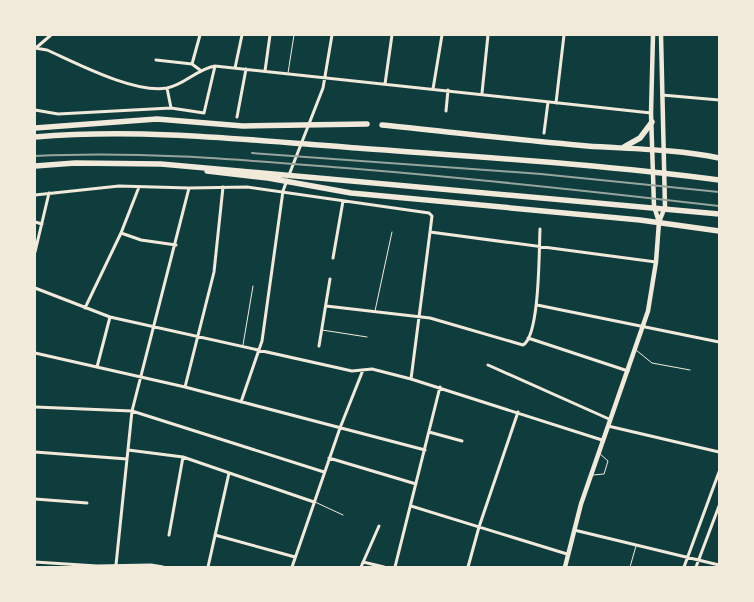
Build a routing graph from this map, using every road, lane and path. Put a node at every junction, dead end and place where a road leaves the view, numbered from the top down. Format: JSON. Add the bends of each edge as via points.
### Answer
{"nodes":[{"id":1,"x":51,"y":35,"type":"edge"},
{"id":2,"x":200,"y":35,"type":"edge"},
{"id":3,"x":242,"y":35,"type":"edge"},
{"id":4,"x":270,"y":35,"type":"edge"},
{"id":5,"x":294,"y":35,"type":"edge"},
{"id":6,"x":332,"y":35,"type":"edge"},
{"id":7,"x":392,"y":35,"type":"edge"},
{"id":8,"x":442,"y":35,"type":"edge"},
{"id":9,"x":488,"y":35,"type":"edge"},
{"id":10,"x":564,"y":35,"type":"edge"},
{"id":11,"x":653,"y":35,"type":"edge"},
{"id":12,"x":661,"y":35,"type":"edge"},
{"id":13,"x":36,"y":48,"type":"edge"},
{"id":14,"x":156,"y":60,"type":"dead end"},
{"id":15,"x":192,"y":64,"type":"junction"},
{"id":16,"x":215,"y":66,"type":"junction"},
{"id":17,"x":234,"y":68,"type":"junction"},
{"id":18,"x":200,"y":70,"type":"junction"},
{"id":19,"x":246,"y":70,"type":"junction"},
{"id":20,"x":264,"y":71,"type":"junction"},
{"id":21,"x":288,"y":74,"type":"junction"},
{"id":22,"x":326,"y":77,"type":"junction"},
{"id":23,"x":386,"y":84,"type":"junction"},
{"id":24,"x":167,"y":88,"type":"junction"},
{"id":25,"x":433,"y":88,"type":"junction"},
{"id":26,"x":448,"y":90,"type":"junction"},
{"id":27,"x":482,"y":93,"type":"junction"},
{"id":28,"x":661,"y":95,"type":"junction"},
{"id":29,"x":719,"y":100,"type":"edge"},
{"id":30,"x":548,"y":102,"type":"junction"},
{"id":31,"x":556,"y":103,"type":"junction"},
{"id":32,"x":171,"y":108,"type":"junction"},
{"id":33,"x":35,"y":110,"type":"edge"},
{"id":34,"x":446,"y":111,"type":"dead end"},
{"id":35,"x":651,"y":113,"type":"junction"},
{"id":36,"x":237,"y":117,"type":"dead end"},
{"id":37,"x":652,"y":122,"type":"junction"},
{"id":38,"x":367,"y":124,"type":"dead end"},
{"id":39,"x":382,"y":125,"type":"dead end"},
{"id":40,"x":35,"y":128,"type":"edge"},
{"id":41,"x":544,"y":133,"type":"dead end"},
{"id":42,"x":35,"y":137,"type":"edge"},
{"id":43,"x":619,"y":148,"type":"junction"},
{"id":44,"x":652,"y":149,"type":"junction"},
{"id":45,"x":663,"y":150,"type":"junction"},
{"id":46,"x":719,"y":158,"type":"edge"},
{"id":47,"x":160,"y":164,"type":"junction"},
{"id":48,"x":35,"y":166,"type":"edge"},
{"id":49,"x":719,"y":180,"type":"edge"},
{"id":50,"x":139,"y":187,"type":"junction"},
{"id":51,"x":223,"y":187,"type":"junction"},
{"id":52,"x":189,"y":188,"type":"junction"},
{"id":53,"x":283,"y":191,"type":"junction"},
{"id":54,"x":49,"y":194,"type":"junction"},
{"id":55,"x":35,"y":195,"type":"edge"},
{"id":56,"x":343,"y":201,"type":"junction"},
{"id":57,"x":719,"y":214,"type":"edge"},
{"id":58,"x":659,"y":219,"type":"junction"},
{"id":59,"x":35,"y":222,"type":"edge"},
{"id":60,"x":42,"y":224,"type":"junction"},
{"id":61,"x":540,"y":229,"type":"dead end"},
{"id":62,"x":719,"y":231,"type":"edge"},
{"id":63,"x":392,"y":232,"type":"dead end"},
{"id":64,"x":430,"y":232,"type":"junction"},
{"id":65,"x":121,"y":233,"type":"junction"},
{"id":66,"x":176,"y":245,"type":"junction"},
{"id":67,"x":539,"y":247,"type":"junction"},
{"id":68,"x":35,"y":252,"type":"edge"},
{"id":69,"x":333,"y":258,"type":"dead end"},
{"id":70,"x":656,"y":262,"type":"junction"},
{"id":71,"x":330,"y":279,"type":"dead end"},
{"id":72,"x":253,"y":286,"type":"dead end"},
{"id":73,"x":35,"y":288,"type":"edge"},
{"id":74,"x":537,"y":305,"type":"junction"},
{"id":75,"x":326,"y":306,"type":"junction"},
{"id":76,"x":85,"y":308,"type":"junction"},
{"id":77,"x":375,"y":312,"type":"junction"},
{"id":78,"x":419,"y":316,"type":"junction"},
{"id":79,"x":110,"y":317,"type":"junction"},
{"id":80,"x":154,"y":327,"type":"junction"},
{"id":81,"x":643,"y":327,"type":"junction"},
{"id":82,"x":321,"y":330,"type":"junction"},
{"id":83,"x":197,"y":336,"type":"junction"},
{"id":84,"x":367,"y":337,"type":"dead end"},
{"id":85,"x":528,"y":338,"type":"junction"},
{"id":86,"x":719,"y":342,"type":"edge"},
{"id":87,"x":243,"y":346,"type":"junction"},
{"id":88,"x":319,"y":346,"type":"dead end"},
{"id":89,"x":259,"y":349,"type":"junction"},
{"id":90,"x":636,"y":350,"type":"junction"},
{"id":91,"x":35,"y":353,"type":"edge"},
{"id":92,"x":488,"y":365,"type":"dead end"},
{"id":93,"x":97,"y":367,"type":"junction"},
{"id":94,"x":363,"y":370,"type":"junction"},
{"id":95,"x":628,"y":370,"type":"junction"},
{"id":96,"x":690,"y":370,"type":"dead end"},
{"id":97,"x":141,"y":377,"type":"junction"},
{"id":98,"x":411,"y":378,"type":"junction"},
{"id":99,"x":185,"y":387,"type":"junction"},
{"id":100,"x":440,"y":387,"type":"junction"},
{"id":101,"x":241,"y":402,"type":"junction"},
{"id":102,"x":35,"y":407,"type":"edge"},
{"id":103,"x":132,"y":410,"type":"junction"},
{"id":104,"x":518,"y":412,"type":"junction"},
{"id":105,"x":610,"y":419,"type":"junction"},
{"id":106,"x":607,"y":426,"type":"junction"},
{"id":107,"x":340,"y":428,"type":"junction"},
{"id":108,"x":430,"y":432,"type":"junction"},
{"id":109,"x":602,"y":440,"type":"junction"},
{"id":110,"x":462,"y":441,"type":"dead end"},
{"id":111,"x":128,"y":450,"type":"junction"},
{"id":112,"x":425,"y":450,"type":"junction"},
{"id":113,"x":35,"y":452,"type":"edge"},
{"id":114,"x":598,"y":452,"type":"junction"},
{"id":115,"x":719,"y":452,"type":"edge"},
{"id":116,"x":183,"y":457,"type":"junction"},
{"id":117,"x":329,"y":458,"type":"junction"},
{"id":118,"x":127,"y":459,"type":"junction"},
{"id":119,"x":229,"y":472,"type":"junction"},
{"id":120,"x":324,"y":472,"type":"junction"},
{"id":121,"x":719,"y":472,"type":"edge"},
{"id":122,"x":590,"y":476,"type":"junction"},
{"id":123,"x":416,"y":484,"type":"junction"},
{"id":124,"x":35,"y":499,"type":"edge"},
{"id":125,"x":314,"y":502,"type":"junction"},
{"id":126,"x":88,"y":503,"type":"dead end"},
{"id":127,"x":411,"y":506,"type":"junction"},
{"id":128,"x":719,"y":506,"type":"edge"},
{"id":129,"x":343,"y":515,"type":"dead end"},
{"id":130,"x":379,"y":526,"type":"dead end"},
{"id":131,"x":479,"y":527,"type":"junction"},
{"id":132,"x":573,"y":530,"type":"junction"},
{"id":133,"x":169,"y":535,"type":"dead end"},
{"id":134,"x":215,"y":535,"type":"junction"},
{"id":135,"x":636,"y":545,"type":"junction"},
{"id":136,"x":567,"y":554,"type":"junction"},
{"id":137,"x":295,"y":557,"type":"junction"},
{"id":138,"x":688,"y":557,"type":"junction"},
{"id":139,"x":699,"y":560,"type":"junction"},
{"id":140,"x":35,"y":562,"type":"edge"},
{"id":141,"x":363,"y":562,"type":"junction"},
{"id":142,"x":719,"y":564,"type":"edge"},
{"id":143,"x":116,"y":565,"type":"junction"},
{"id":144,"x":97,"y":567,"type":"edge"},
{"id":145,"x":163,"y":567,"type":"edge"},
{"id":146,"x":208,"y":567,"type":"edge"},
{"id":147,"x":292,"y":567,"type":"edge"},
{"id":148,"x":361,"y":567,"type":"edge"},
{"id":149,"x":384,"y":567,"type":"edge"},
{"id":150,"x":395,"y":567,"type":"edge"},
{"id":151,"x":468,"y":567,"type":"edge"},
{"id":152,"x":565,"y":567,"type":"edge"},
{"id":153,"x":630,"y":567,"type":"edge"},
{"id":154,"x":684,"y":567,"type":"edge"},
{"id":155,"x":696,"y":567,"type":"edge"}],
"edges":[{"from":1,"to":13,"type":"street"},
{"from":2,"to":15,"type":"street"},
{"from":3,"to":17,"type":"street"},
{"from":4,"to":20,"type":"street"},
{"from":5,"to":21,"type":"lane"},
{"from":6,"to":22,"type":"street"},
{"from":7,"to":23,"type":"street"},
{"from":8,"to":25,"type":"street"},
{"from":9,"to":27,"type":"street"},
{"from":10,"to":31,"type":"street"},
{"from":11,"to":35,"type":"main road"},
{"from":12,"to":28,"type":"main road"},
{"from":13,"to":24,"type":"street","via":[[118,80]]},
{"from":14,"to":15,"type":"street"},
{"from":15,"to":18,"type":"street"},
{"from":16,"to":17,"type":"street"},
{"from":16,"to":18,"type":"street"},
{"from":16,"to":32,"type":"street","via":[[207,111]]},
{"from":17,"to":19,"type":"street"},
{"from":18,"to":24,"type":"street"},
{"from":19,"to":20,"type":"street"},
{"from":19,"to":36,"type":"street"},
{"from":20,"to":21,"type":"street"},
{"from":21,"to":22,"type":"street"},
{"from":22,"to":23,"type":"street"},
{"from":22,"to":53,"type":"street"},
{"from":23,"to":25,"type":"street"},
{"from":24,"to":32,"type":"street"},
{"from":25,"to":26,"type":"street"},
{"from":26,"to":27,"type":"street"},
{"from":26,"to":34,"type":"street"},
{"from":27,"to":30,"type":"street"},
{"from":28,"to":29,"type":"street"},
{"from":28,"to":45,"type":"main road"},
{"from":30,"to":31,"type":"street"},
{"from":30,"to":41,"type":"street"},
{"from":31,"to":35,"type":"street"},
{"from":32,"to":33,"type":"street","via":[[58,114]]},
{"from":35,"to":37,"type":"main road"},
{"from":37,"to":43,"type":"highway","via":[[640,138]]},
{"from":37,"to":44,"type":"main road"},
{"from":38,"to":40,"type":"highway","via":[[229,125],[157,119]]},
{"from":39,"to":43,"type":"highway"},
{"from":42,"to":49,"type":"highway","via":[[111,133],[231,139],[619,168]]},
{"from":43,"to":44,"type":"highway"},
{"from":44,"to":45,"type":"highway"},
{"from":44,"to":58,"type":"main road"},
{"from":45,"to":46,"type":"highway"},
{"from":45,"to":58,"type":"main road","via":[[665,208]]},
{"from":47,"to":48,"type":"highway"},
{"from":47,"to":57,"type":"highway"},
{"from":47,"to":58,"type":"highway","via":[[351,193]]},
{"from":50,"to":52,"type":"street"},
{"from":50,"to":54,"type":"street","via":[[102,187]]},
{"from":50,"to":65,"type":"street"},
{"from":51,"to":52,"type":"street"},
{"from":51,"to":53,"type":"street"},
{"from":51,"to":83,"type":"street","via":[[214,272]]},
{"from":52,"to":66,"type":"street"},
{"from":53,"to":56,"type":"street"},
{"from":53,"to":89,"type":"street"},
{"from":54,"to":55,"type":"street"},
{"from":54,"to":60,"type":"street"},
{"from":56,"to":64,"type":"street","via":[[429,213],[432,216]]},
{"from":56,"to":69,"type":"street"},
{"from":58,"to":62,"type":"highway"},
{"from":58,"to":70,"type":"main road"},
{"from":59,"to":60,"type":"street"},
{"from":60,"to":68,"type":"street"},
{"from":61,"to":67,"type":"street"},
{"from":63,"to":77,"type":"lane"},
{"from":64,"to":67,"type":"street"},
{"from":64,"to":78,"type":"street"},
{"from":65,"to":66,"type":"street","via":[[141,240]]},
{"from":65,"to":76,"type":"street"},
{"from":66,"to":80,"type":"street"},
{"from":67,"to":70,"type":"street"},
{"from":67,"to":74,"type":"street"},
{"from":70,"to":81,"type":"main road"},
{"from":71,"to":75,"type":"street"},
{"from":72,"to":87,"type":"lane"},
{"from":73,"to":76,"type":"street"},
{"from":74,"to":81,"type":"street"},
{"from":74,"to":85,"type":"street"},
{"from":75,"to":77,"type":"street"},
{"from":75,"to":82,"type":"street"},
{"from":76,"to":79,"type":"street"},
{"from":77,"to":78,"type":"street"},
{"from":78,"to":85,"type":"street","via":[[523,345]]},
{"from":78,"to":98,"type":"street"},
{"from":79,"to":80,"type":"street"},
{"from":79,"to":93,"type":"street"},
{"from":80,"to":83,"type":"street"},
{"from":80,"to":97,"type":"street"},
{"from":81,"to":86,"type":"street"},
{"from":81,"to":90,"type":"main road"},
{"from":82,"to":84,"type":"lane"},
{"from":82,"to":88,"type":"street"},
{"from":83,"to":87,"type":"street"},
{"from":83,"to":99,"type":"street"},
{"from":85,"to":95,"type":"street"},
{"from":87,"to":89,"type":"street"},
{"from":89,"to":94,"type":"street","via":[[352,371]]},
{"from":89,"to":101,"type":"street"},
{"from":90,"to":95,"type":"main road"},
{"from":90,"to":96,"type":"lane","via":[[652,363]]},
{"from":91,"to":93,"type":"street"},
{"from":92,"to":105,"type":"street"},
{"from":93,"to":97,"type":"street"},
{"from":94,"to":98,"type":"street"},
{"from":94,"to":107,"type":"street"},
{"from":95,"to":105,"type":"main road"},
{"from":97,"to":99,"type":"street"},
{"from":97,"to":103,"type":"street"},
{"from":98,"to":100,"type":"street"},
{"from":99,"to":101,"type":"street"},
{"from":100,"to":104,"type":"street"},
{"from":100,"to":108,"type":"street"},
{"from":101,"to":107,"type":"street"},
{"from":102,"to":103,"type":"street"},
{"from":103,"to":111,"type":"street"},
{"from":103,"to":120,"type":"street"},
{"from":104,"to":109,"type":"street"},
{"from":104,"to":131,"type":"street"},
{"from":105,"to":106,"type":"main road"},
{"from":106,"to":109,"type":"main road"},
{"from":106,"to":115,"type":"street"},
{"from":107,"to":112,"type":"street"},
{"from":107,"to":117,"type":"street"},
{"from":108,"to":110,"type":"street"},
{"from":108,"to":112,"type":"street"},
{"from":109,"to":114,"type":"main road"},
{"from":111,"to":116,"type":"street"},
{"from":111,"to":118,"type":"street"},
{"from":112,"to":123,"type":"street"},
{"from":113,"to":118,"type":"street"},
{"from":114,"to":122,"type":"main road"},
{"from":114,"to":122,"type":"lane","via":[[608,461],[604,474]]},
{"from":116,"to":119,"type":"street"},
{"from":116,"to":133,"type":"street"},
{"from":117,"to":120,"type":"street"},
{"from":117,"to":123,"type":"street"},
{"from":118,"to":143,"type":"street"},
{"from":119,"to":125,"type":"street"},
{"from":119,"to":134,"type":"street"},
{"from":120,"to":125,"type":"street"},
{"from":121,"to":138,"type":"street"},
{"from":122,"to":132,"type":"main road"},
{"from":123,"to":127,"type":"street"},
{"from":124,"to":126,"type":"street"},
{"from":125,"to":129,"type":"lane"},
{"from":125,"to":137,"type":"street"},
{"from":127,"to":131,"type":"street"},
{"from":127,"to":150,"type":"street"},
{"from":128,"to":139,"type":"street"},
{"from":130,"to":141,"type":"street"},
{"from":131,"to":136,"type":"street"},
{"from":131,"to":151,"type":"street"},
{"from":132,"to":135,"type":"street"},
{"from":132,"to":136,"type":"main road"},
{"from":134,"to":137,"type":"street"},
{"from":134,"to":146,"type":"street"},
{"from":135,"to":138,"type":"street"},
{"from":135,"to":153,"type":"lane"},
{"from":136,"to":152,"type":"main road"},
{"from":137,"to":147,"type":"street"},
{"from":138,"to":139,"type":"street"},
{"from":138,"to":154,"type":"street"},
{"from":139,"to":142,"type":"street"},
{"from":139,"to":155,"type":"street"},
{"from":140,"to":144,"type":"street"},
{"from":141,"to":148,"type":"street"},
{"from":141,"to":149,"type":"street"},
{"from":143,"to":144,"type":"street"},
{"from":143,"to":145,"type":"street"}]}
